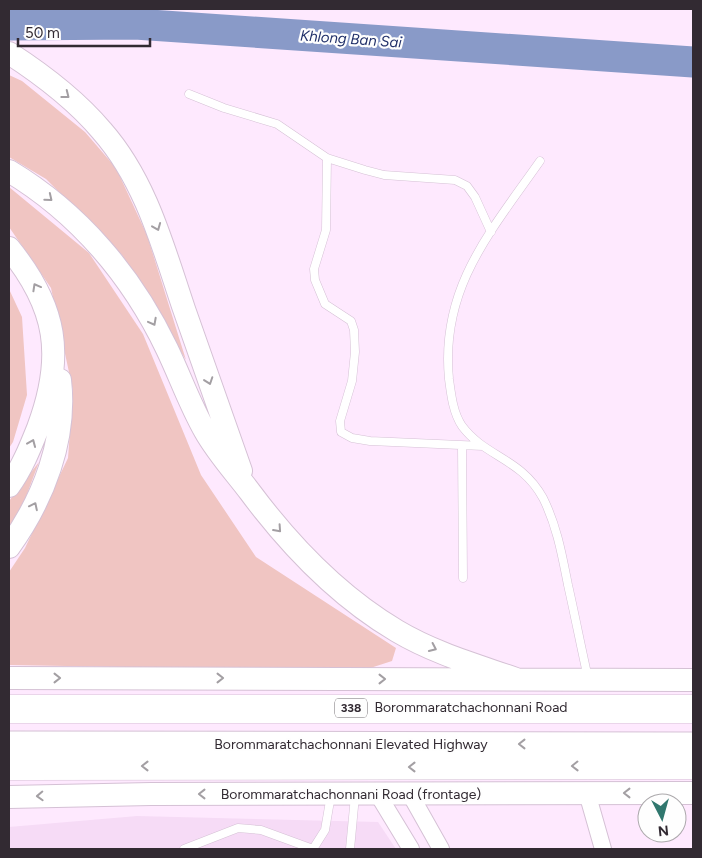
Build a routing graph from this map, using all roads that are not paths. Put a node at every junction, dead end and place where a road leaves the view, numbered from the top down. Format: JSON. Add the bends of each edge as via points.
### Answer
{"nodes":[{"id":1,"x":18,"y":59,"type":"edge"},
{"id":2,"x":188,"y":94,"type":"dead end"},
{"id":3,"x":327,"y":158,"type":"junction"},
{"id":4,"x":540,"y":161,"type":"dead end"},
{"id":5,"x":9,"y":171,"type":"edge"},
{"id":6,"x":491,"y":232,"type":"junction"},
{"id":7,"x":9,"y":248,"type":"edge"},
{"id":8,"x":51,"y":327,"type":"junction"},
{"id":9,"x":462,"y":446,"type":"junction"},
{"id":10,"x":483,"y":446,"type":"junction"},
{"id":11,"x":9,"y":486,"type":"edge"},
{"id":12,"x":249,"y":490,"type":"junction"},
{"id":13,"x":9,"y":547,"type":"edge"},
{"id":14,"x":464,"y":578,"type":"dead end"},
{"id":15,"x":9,"y":678,"type":"edge"},
{"id":16,"x":516,"y":679,"type":"junction"},
{"id":17,"x":588,"y":680,"type":"junction"},
{"id":18,"x":693,"y":680,"type":"edge"},
{"id":19,"x":9,"y":709,"type":"edge"},
{"id":20,"x":693,"y":709,"type":"edge"},
{"id":21,"x":9,"y":720,"type":"edge"},
{"id":22,"x":693,"y":721,"type":"edge"},
{"id":23,"x":9,"y":744,"type":"edge"},
{"id":24,"x":693,"y":745,"type":"edge"},
{"id":25,"x":693,"y":765,"type":"edge"},
{"id":26,"x":9,"y":766,"type":"edge"},
{"id":27,"x":377,"y":793,"type":"junction"},
{"id":28,"x":587,"y":793,"type":"junction"},
{"id":29,"x":693,"y":793,"type":"edge"},
{"id":30,"x":332,"y":794,"type":"junction"},
{"id":31,"x":355,"y":794,"type":"junction"},
{"id":32,"x":410,"y":794,"type":"junction"},
{"id":33,"x":9,"y":797,"type":"edge"},
{"id":34,"x":184,"y":849,"type":"edge"},
{"id":35,"x":313,"y":849,"type":"edge"},
{"id":36,"x":350,"y":849,"type":"edge"},
{"id":37,"x":411,"y":849,"type":"edge"},
{"id":38,"x":441,"y":849,"type":"edge"},
{"id":39,"x":603,"y":849,"type":"edge"}],
"edges":[{"from":1,"to":12,"type":"main road","one_way":true,"via":[[74,101],[103,131],[143,194],[163,242],[222,420]]},
{"from":2,"to":3,"type":"lane","via":[[276,124]]},
{"from":3,"to":6,"type":"lane","via":[[384,175],[455,180],[467,186],[475,197]]},
{"from":3,"to":9,"type":"lane","via":[[326,230],[314,269],[314,280],[325,304],[351,321],[354,330],[356,352],[352,381],[340,421],[341,432],[370,441]]},
{"from":4,"to":6,"type":"lane"},
{"from":5,"to":12,"type":"main road","one_way":true,"via":[[61,208],[112,259],[151,316],[205,432]]},
{"from":6,"to":10,"type":"lane","via":[[475,256],[458,293],[450,327],[448,361],[454,408],[462,426]]},
{"from":8,"to":7,"type":"main road","one_way":true,"via":[[34,281]]},
{"from":11,"to":8,"type":"main road","one_way":true,"via":[[31,445],[47,401],[53,359]]},
{"from":13,"to":8,"type":"main road","one_way":true,"via":[[32,512],[54,453],[61,384]]},
{"from":9,"to":10,"type":"lane"},
{"from":9,"to":14,"type":"lane"},
{"from":10,"to":17,"type":"lane","via":[[528,475],[555,524]]},
{"from":12,"to":16,"type":"main road","one_way":true,"via":[[272,523],[308,563],[351,600],[398,632],[455,658]]},
{"from":15,"to":16,"type":"main road","number":"338","one_way":true},
{"from":16,"to":17,"type":"main road","number":"338"},
{"from":17,"to":18,"type":"main road","number":"338"},
{"from":19,"to":20,"type":"highway","name":"Borommaratchachonnani Road","number":"338"},
{"from":21,"to":22,"type":"main road","name":"Borommaratchachonnani Elevated Highway","number":"338"},
{"from":24,"to":23,"type":"main road","name":"Borommaratchachonnani Elevated Highway","one_way":true},
{"from":25,"to":26,"type":"highway","one_way":true},
{"from":27,"to":31,"type":"main road","name":"Borommaratchachonnani Road (frontage)"},
{"from":27,"to":32,"type":"main road","name":"Borommaratchachonnani Road (frontage)"},
{"from":27,"to":37,"type":"street"},
{"from":29,"to":28,"type":"main road","name":"Borommaratchachonnani Road (frontage)","one_way":true},
{"from":28,"to":32,"type":"main road","name":"Borommaratchachonnani Road (frontage)"},
{"from":28,"to":39,"type":"street"},
{"from":30,"to":31,"type":"main road","name":"Borommaratchachonnani Road (frontage)"},
{"from":30,"to":33,"type":"main road","name":"Borommaratchachonnani Road (frontage)","one_way":true},
{"from":30,"to":35,"type":"lane","via":[[325,830]]},
{"from":31,"to":36,"type":"lane"},
{"from":32,"to":38,"type":"street"},
{"from":34,"to":35,"type":"lane","via":[[238,828],[261,830]]}]}
